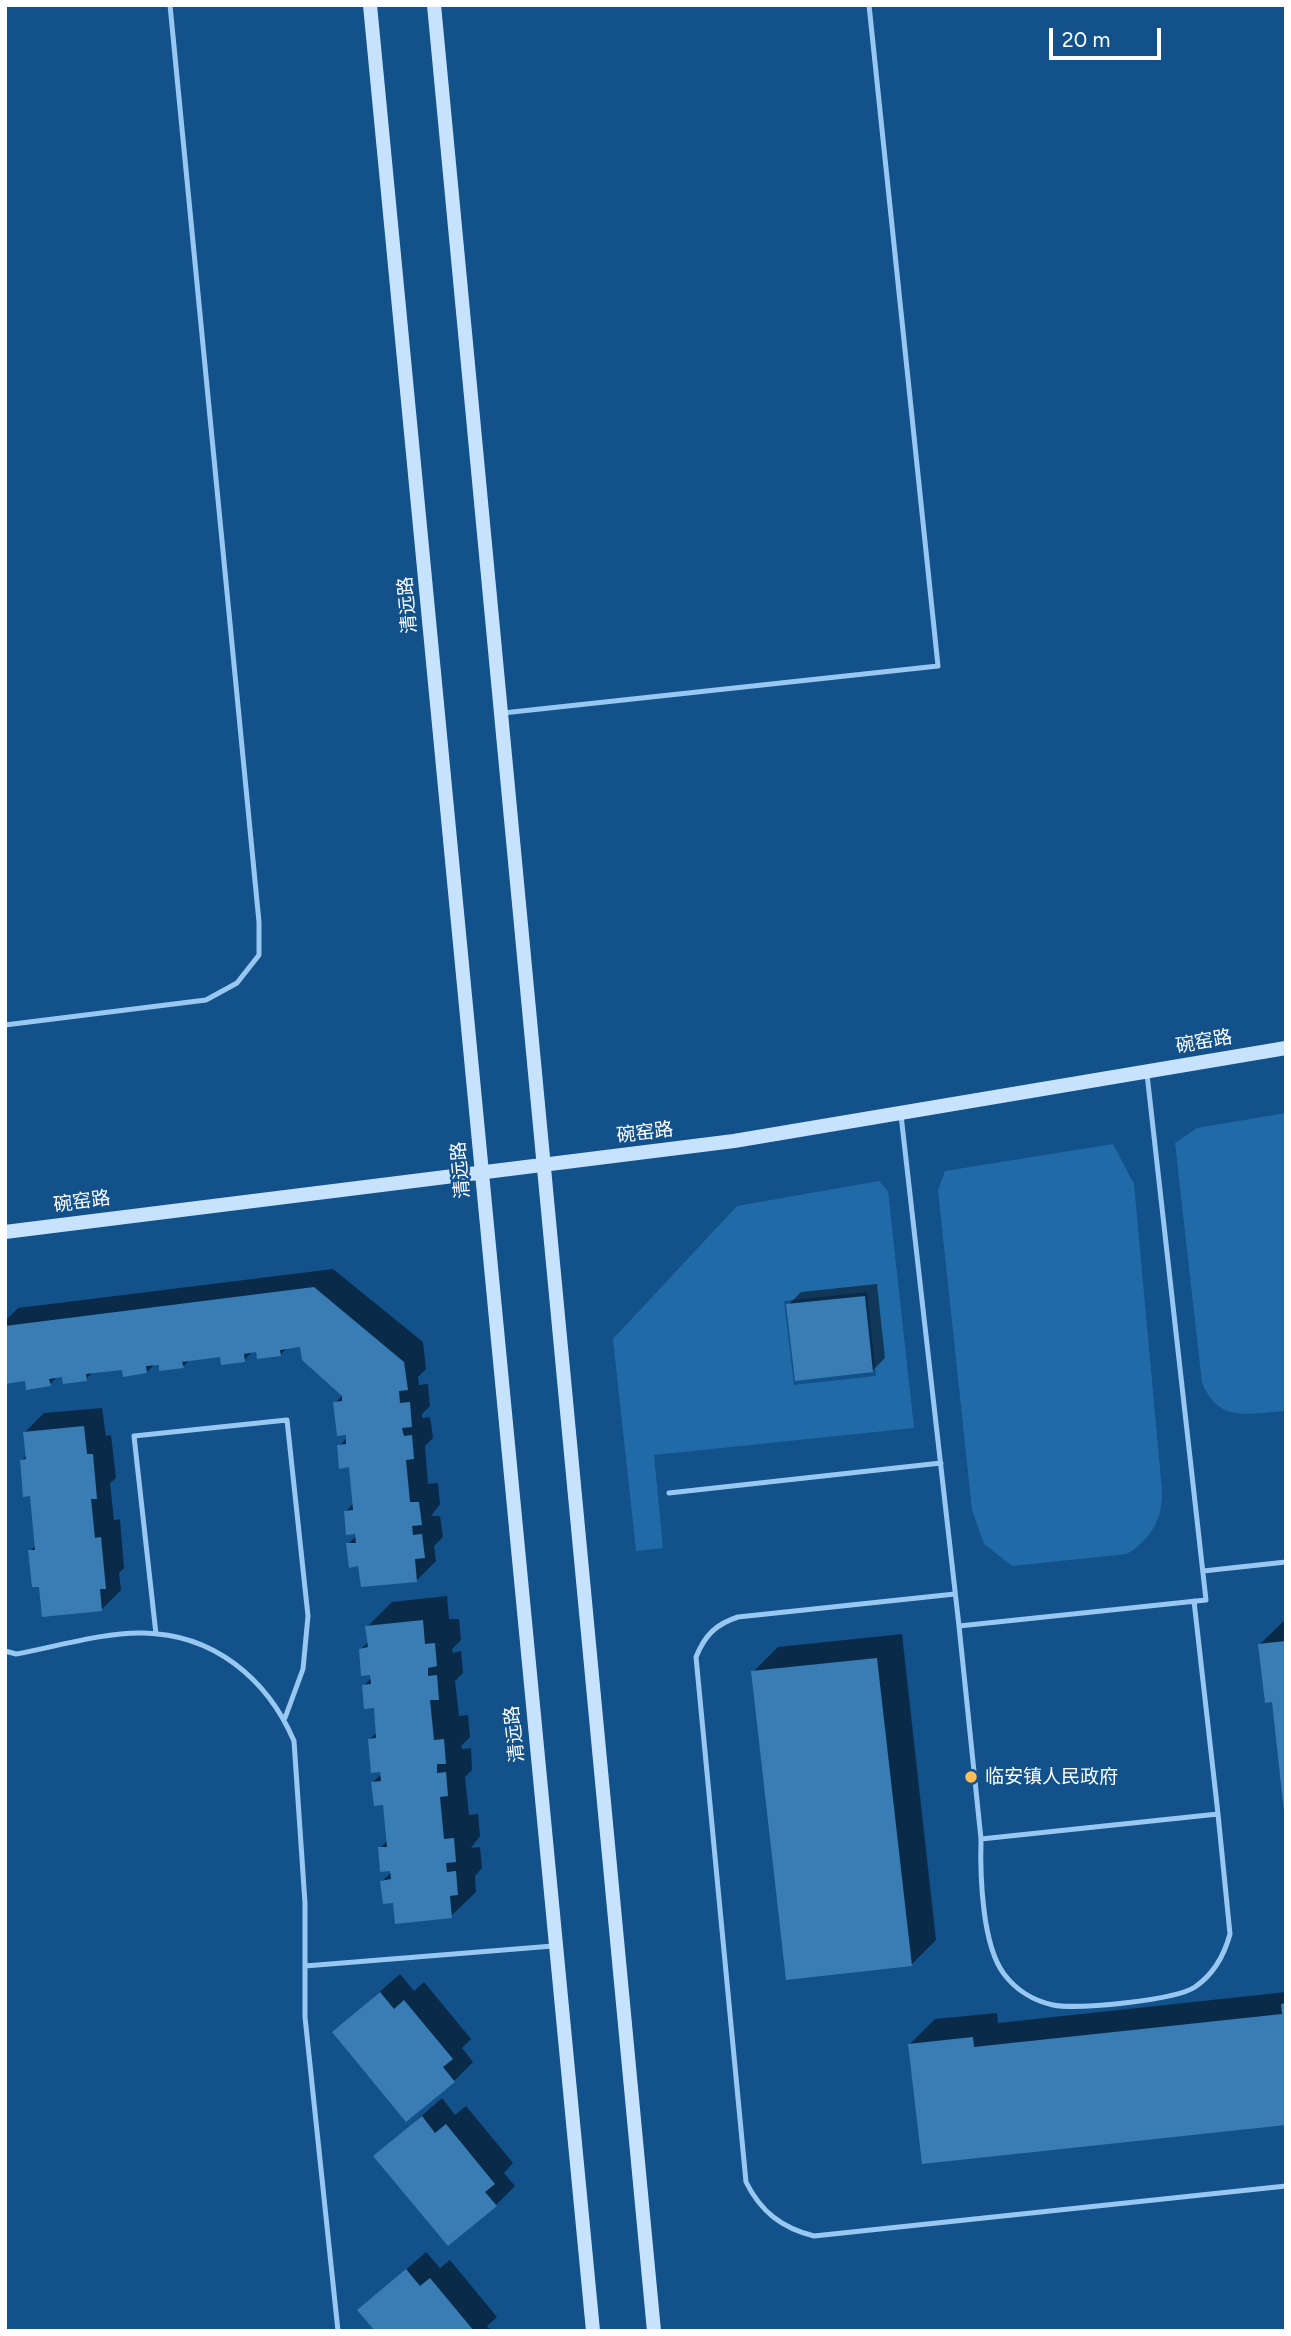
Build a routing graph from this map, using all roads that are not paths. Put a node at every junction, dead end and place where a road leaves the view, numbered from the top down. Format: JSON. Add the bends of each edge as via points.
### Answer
{"nodes":[{"id":1,"x":170,"y":5,"type":"edge"},
{"id":2,"x":370,"y":5,"type":"edge"},
{"id":3,"x":434,"y":5,"type":"edge"},
{"id":4,"x":869,"y":5,"type":"edge"},
{"id":5,"x":500,"y":714,"type":"junction"},
{"id":6,"x":5,"y":1025,"type":"edge"},
{"id":7,"x":1286,"y":1048,"type":"edge"},
{"id":8,"x":1147,"y":1071,"type":"junction"},
{"id":9,"x":901,"y":1113,"type":"junction"},
{"id":10,"x":542,"y":1165,"type":"junction"},
{"id":11,"x":481,"y":1172,"type":"junction"},
{"id":12,"x":5,"y":1232,"type":"edge"},
{"id":13,"x":940,"y":1463,"type":"junction"},
{"id":14,"x":669,"y":1493,"type":"dead end"},
{"id":15,"x":1286,"y":1562,"type":"edge"},
{"id":16,"x":1203,"y":1571,"type":"junction"},
{"id":17,"x":955,"y":1594,"type":"junction"},
{"id":18,"x":1194,"y":1601,"type":"junction"},
{"id":19,"x":958,"y":1626,"type":"junction"},
{"id":20,"x":156,"y":1634,"type":"junction"},
{"id":21,"x":5,"y":1651,"type":"edge"},
{"id":22,"x":285,"y":1718,"type":"junction"},
{"id":23,"x":1218,"y":1814,"type":"junction"},
{"id":24,"x":981,"y":1839,"type":"junction"},
{"id":25,"x":556,"y":1946,"type":"junction"},
{"id":26,"x":305,"y":1966,"type":"junction"},
{"id":27,"x":1286,"y":2186,"type":"edge"},
{"id":28,"x":338,"y":2331,"type":"edge"},
{"id":29,"x":593,"y":2331,"type":"edge"},
{"id":30,"x":654,"y":2331,"type":"edge"}],
"edges":[{"from":1,"to":6,"type":"lane","via":[[257,895],[259,955],[237,983],[206,1000]]},
{"from":2,"to":11,"type":"main road","name":"清远路"},
{"from":3,"to":5,"type":"main road"},
{"from":4,"to":5,"type":"lane","via":[[938,666]]},
{"from":5,"to":10,"type":"main road"},
{"from":7,"to":8,"type":"main road","name":"碗窑路"},
{"from":8,"to":9,"type":"main road","name":"碗窑路"},
{"from":8,"to":16,"type":"lane"},
{"from":9,"to":10,"type":"main road","name":"碗窑路","via":[[734,1141]]},
{"from":9,"to":13,"type":"lane"},
{"from":10,"to":11,"type":"main road","name":"碗窑路"},
{"from":10,"to":30,"type":"main road"},
{"from":11,"to":12,"type":"main road","name":"碗窑路"},
{"from":11,"to":25,"type":"main road","name":"清远路"},
{"from":13,"to":14,"type":"lane"},
{"from":13,"to":17,"type":"lane"},
{"from":15,"to":16,"type":"lane"},
{"from":16,"to":18,"type":"lane","via":[[1206,1600]]},
{"from":17,"to":19,"type":"lane"},
{"from":17,"to":27,"type":"lane","via":[[738,1617],[715,1628],[696,1657],[747,2182],[754,2198],[780,2224],[814,2236]]},
{"from":18,"to":19,"type":"lane"},
{"from":18,"to":23,"type":"lane"},
{"from":19,"to":24,"type":"lane"},
{"from":20,"to":21,"type":"lane","via":[[117,1636],[16,1654]]},
{"from":20,"to":22,"type":"lane","via":[[188,1639],[234,1662]]},
{"from":20,"to":22,"type":"lane","via":[[134,1436],[287,1420],[309,1616],[303,1669]]},
{"from":22,"to":26,"type":"lane","via":[[294,1741]]},
{"from":23,"to":24,"type":"lane"},
{"from":23,"to":24,"type":"lane","via":[[1230,1934],[1209,1976],[1177,1996],[1072,2006],[1036,2000],[1020,1991],[994,1958],[980,1872]]},
{"from":25,"to":26,"type":"lane"},
{"from":25,"to":29,"type":"main road","name":"清远路"},
{"from":26,"to":28,"type":"lane","via":[[304,2017]]}]}
